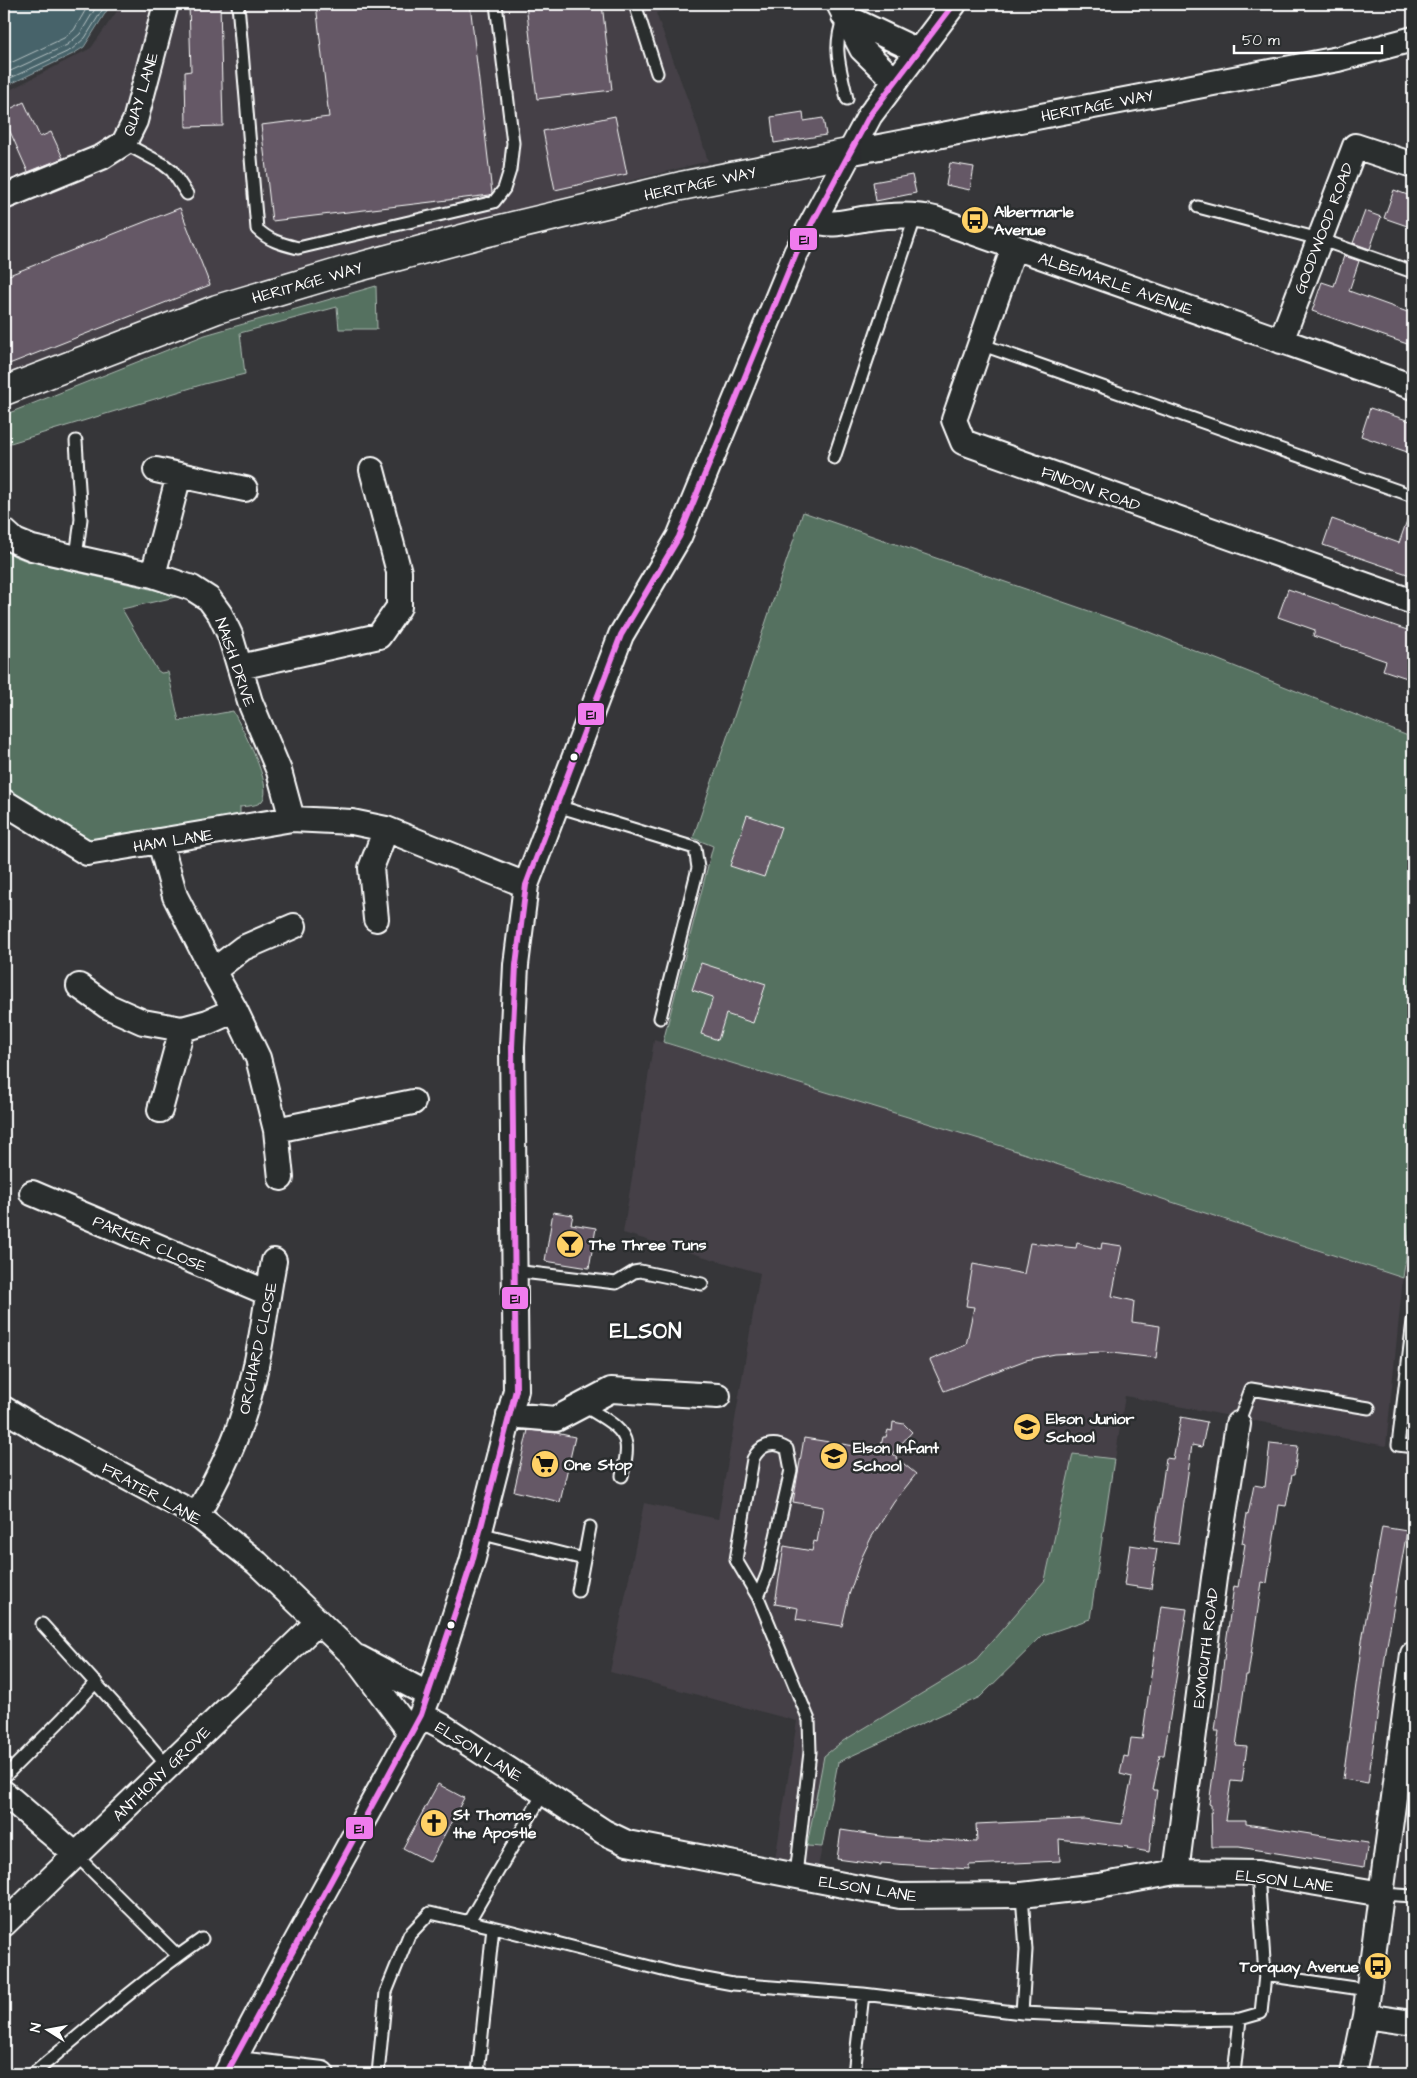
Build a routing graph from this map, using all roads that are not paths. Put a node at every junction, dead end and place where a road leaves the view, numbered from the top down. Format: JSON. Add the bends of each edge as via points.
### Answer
{"nodes":[{"id":1,"x":166,"y":4,"type":"edge"},
{"id":2,"x":238,"y":4,"type":"edge"},
{"id":3,"x":496,"y":4,"type":"edge"},
{"id":4,"x":635,"y":4,"type":"edge"},
{"id":5,"x":954,"y":4,"type":"edge"},
{"id":6,"x":841,"y":10,"type":"edge"},
{"id":7,"x":1413,"y":39,"type":"edge"},
{"id":8,"x":918,"y":51,"type":"junction"},
{"id":9,"x":657,"y":73,"type":"dead end"},
{"id":10,"x":895,"y":81,"type":"junction"},
{"id":11,"x":847,"y":99,"type":"dead end"},
{"id":12,"x":124,"y":143,"type":"junction"},
{"id":13,"x":848,"y":153,"type":"junction"},
{"id":14,"x":1413,"y":165,"type":"edge"},
{"id":15,"x":187,"y":194,"type":"dead end"},
{"id":16,"x":4,"y":197,"type":"edge"},
{"id":17,"x":1198,"y":207,"type":"dead end"},
{"id":18,"x":916,"y":215,"type":"junction"},
{"id":19,"x":814,"y":220,"type":"junction"},
{"id":20,"x":1319,"y":239,"type":"junction"},
{"id":21,"x":1014,"y":247,"type":"junction"},
{"id":22,"x":1413,"y":272,"type":"edge"},
{"id":23,"x":1281,"y":340,"type":"junction"},
{"id":24,"x":980,"y":344,"type":"junction"},
{"id":25,"x":1413,"y":387,"type":"edge"},
{"id":26,"x":4,"y":391,"type":"edge"},
{"id":27,"x":76,"y":441,"type":"dead end"},
{"id":28,"x":834,"y":458,"type":"dead end"},
{"id":29,"x":156,"y":470,"type":"dead end"},
{"id":30,"x":372,"y":470,"type":"dead end"},
{"id":31,"x":179,"y":475,"type":"junction"},
{"id":32,"x":245,"y":489,"type":"dead end"},
{"id":33,"x":1413,"y":496,"type":"edge"},
{"id":34,"x":4,"y":531,"type":"edge"},
{"id":35,"x":76,"y":557,"type":"junction"},
{"id":36,"x":153,"y":575,"type":"junction"},
{"id":37,"x":1413,"y":602,"type":"edge"},
{"id":38,"x":240,"y":667,"type":"junction"},
{"id":39,"x":4,"y":802,"type":"edge"},
{"id":40,"x":557,"y":806,"type":"junction"},
{"id":41,"x":292,"y":819,"type":"junction"},
{"id":42,"x":386,"y":829,"type":"junction"},
{"id":43,"x":160,"y":842,"type":"junction"},
{"id":44,"x":526,"y":885,"type":"junction"},
{"id":45,"x":376,"y":919,"type":"dead end"},
{"id":46,"x":294,"y":926,"type":"dead end"},
{"id":47,"x":213,"y":971,"type":"junction"},
{"id":48,"x":79,"y":986,"type":"dead end"},
{"id":49,"x":235,"y":1010,"type":"junction"},
{"id":50,"x":660,"y":1018,"type":"dead end"},
{"id":51,"x":182,"y":1029,"type":"junction"},
{"id":52,"x":413,"y":1102,"type":"dead end"},
{"id":53,"x":160,"y":1110,"type":"dead end"},
{"id":54,"x":276,"y":1130,"type":"junction"},
{"id":55,"x":281,"y":1178,"type":"dead end"},
{"id":56,"x":32,"y":1193,"type":"dead end"},
{"id":57,"x":274,"y":1261,"type":"dead end"},
{"id":58,"x":514,"y":1271,"type":"junction"},
{"id":59,"x":702,"y":1284,"type":"dead end"},
{"id":60,"x":268,"y":1293,"type":"junction"},
{"id":61,"x":1413,"y":1321,"type":"edge"},
{"id":62,"x":718,"y":1396,"type":"dead end"},
{"id":63,"x":583,"y":1405,"type":"junction"},
{"id":64,"x":1369,"y":1408,"type":"dead end"},
{"id":65,"x":4,"y":1410,"type":"edge"},
{"id":66,"x":509,"y":1415,"type":"junction"},
{"id":67,"x":1238,"y":1424,"type":"joint"},
{"id":68,"x":1413,"y":1447,"type":"edge"},
{"id":69,"x":622,"y":1476,"type":"dead end"},
{"id":70,"x":197,"y":1515,"type":"junction"},
{"id":71,"x":590,"y":1527,"type":"dead end"},
{"id":72,"x":479,"y":1533,"type":"junction"},
{"id":73,"x":584,"y":1559,"type":"junction"},
{"id":74,"x":578,"y":1591,"type":"dead end"},
{"id":75,"x":758,"y":1596,"type":"junction"},
{"id":76,"x":318,"y":1622,"type":"junction"},
{"id":77,"x":42,"y":1624,"type":"dead end"},
{"id":78,"x":1413,"y":1654,"type":"edge"},
{"id":79,"x":353,"y":1655,"type":"junction"},
{"id":80,"x":96,"y":1682,"type":"junction"},
{"id":81,"x":1411,"y":1694,"type":"edge"},
{"id":82,"x":420,"y":1714,"type":"junction"},
{"id":83,"x":168,"y":1767,"type":"junction"},
{"id":84,"x":4,"y":1777,"type":"edge"},
{"id":85,"x":544,"y":1792,"type":"junction"},
{"id":86,"x":4,"y":1793,"type":"edge"},
{"id":87,"x":76,"y":1855,"type":"junction"},
{"id":88,"x":1176,"y":1872,"type":"junction"},
{"id":89,"x":1258,"y":1873,"type":"junction"},
{"id":90,"x":796,"y":1875,"type":"junction"},
{"id":91,"x":1382,"y":1894,"type":"junction"},
{"id":92,"x":1022,"y":1895,"type":"junction"},
{"id":93,"x":1413,"y":1896,"type":"edge"},
{"id":94,"x":469,"y":1921,"type":"junction"},
{"id":95,"x":4,"y":1924,"type":"edge"},
{"id":96,"x":493,"y":1927,"type":"junction"},
{"id":97,"x":202,"y":1940,"type":"dead end"},
{"id":98,"x":178,"y":1956,"type":"junction"},
{"id":99,"x":1266,"y":1975,"type":"junction"},
{"id":100,"x":1368,"y":1990,"type":"junction"},
{"id":101,"x":863,"y":1994,"type":"junction"},
{"id":102,"x":1022,"y":2013,"type":"junction"},
{"id":103,"x":1365,"y":2016,"type":"junction"},
{"id":104,"x":1240,"y":2019,"type":"junction"},
{"id":105,"x":1413,"y":2023,"type":"edge"},
{"id":106,"x":228,"y":2069,"type":"edge"},
{"id":107,"x":33,"y":2074,"type":"edge"},
{"id":108,"x":322,"y":2074,"type":"edge"},
{"id":109,"x":378,"y":2074,"type":"edge"},
{"id":110,"x":478,"y":2074,"type":"edge"},
{"id":111,"x":854,"y":2074,"type":"edge"},
{"id":112,"x":1234,"y":2074,"type":"edge"},
{"id":113,"x":1353,"y":2074,"type":"edge"}],
"edges":[{"from":1,"to":12,"type":"street","name":"QUAY LANE","via":[[135,121]]},
{"from":2,"to":3,"type":"lane","via":[[257,229],[266,238],[298,248],[494,202],[504,189],[513,143]]},
{"from":4,"to":9,"type":"lane"},
{"from":5,"to":8,"type":"street"},
{"from":6,"to":8,"type":"street"},
{"from":6,"to":10,"type":"street","via":[[862,49]]},
{"from":6,"to":11,"type":"lane","via":[[836,49]]},
{"from":7,"to":13,"type":"street","name":"HERITAGE WAY","via":[[1338,59]]},
{"from":8,"to":10,"type":"street"},
{"from":10,"to":13,"type":"street"},
{"from":12,"to":15,"type":"lane","via":[[172,171]]},
{"from":12,"to":16,"type":"street","name":"QUAY LANE","via":[[102,157]]},
{"from":13,"to":19,"type":"street"},
{"from":13,"to":26,"type":"street","name":"HERITAGE WAY","via":[[645,194],[351,269],[217,309]]},
{"from":14,"to":20,"type":"street","name":"GOODWOOD ROAD","via":[[1355,146]]},
{"from":17,"to":20,"type":"lane"},
{"from":18,"to":19,"type":"street","name":"ALBEMARLE AVENUE","via":[[826,225]]},
{"from":18,"to":21,"type":"street","name":"ALBEMARLE AVENUE"},
{"from":18,"to":28,"type":"lane"},
{"from":19,"to":40,"type":"street","via":[[782,284],[679,537],[621,635]]},
{"from":20,"to":22,"type":"lane"},
{"from":20,"to":23,"type":"street","name":"GOODWOOD ROAD"},
{"from":21,"to":23,"type":"street","name":"ALBEMARLE AVENUE"},
{"from":21,"to":24,"type":"street","name":"FINDON ROAD"},
{"from":23,"to":25,"type":"street","name":"ALBEMARLE AVENUE"},
{"from":24,"to":33,"type":"lane"},
{"from":24,"to":37,"type":"street","name":"FINDON ROAD","via":[[954,420],[963,442]]},
{"from":27,"to":35,"type":"lane","via":[[81,519]]},
{"from":29,"to":31,"type":"street"},
{"from":30,"to":38,"type":"street","via":[[399,572],[399,607],[379,636]]},
{"from":31,"to":32,"type":"street"},
{"from":31,"to":36,"type":"street"},
{"from":34,"to":35,"type":"street","name":"NAISH DRIVE","via":[[32,548]]},
{"from":35,"to":36,"type":"street","name":"NAISH DRIVE"},
{"from":36,"to":38,"type":"street","name":"NAISH DRIVE","via":[[192,588],[209,599],[225,622]]},
{"from":38,"to":41,"type":"street","name":"NAISH DRIVE","via":[[250,702],[279,771]]},
{"from":39,"to":43,"type":"street","name":"HAM LANE","via":[[87,853]]},
{"from":40,"to":44,"type":"street"},
{"from":40,"to":50,"type":"lane","via":[[695,848],[698,868]]},
{"from":41,"to":42,"type":"street","name":"HAM LANE","via":[[352,822]]},
{"from":41,"to":43,"type":"street","name":"HAM LANE"},
{"from":42,"to":44,"type":"street","name":"HAM LANE"},
{"from":42,"to":45,"type":"street","via":[[371,868]]},
{"from":43,"to":47,"type":"street","via":[[175,896]]},
{"from":44,"to":58,"type":"street","via":[[516,965],[512,1047]]},
{"from":46,"to":47,"type":"street","via":[[242,948]]},
{"from":47,"to":49,"type":"street"},
{"from":48,"to":51,"type":"street","via":[[107,1006],[143,1022]]},
{"from":49,"to":51,"type":"street"},
{"from":49,"to":54,"type":"street","via":[[258,1058]]},
{"from":51,"to":53,"type":"street"},
{"from":52,"to":54,"type":"street"},
{"from":54,"to":55,"type":"street"},
{"from":56,"to":60,"type":"street","name":"PARKER CLOSE"},
{"from":57,"to":60,"type":"street","name":"ORCHARD CLOSE"},
{"from":58,"to":59,"type":"lane","via":[[616,1283],[640,1271]]},
{"from":58,"to":66,"type":"street","via":[[516,1390]]},
{"from":60,"to":70,"type":"street","name":"ORCHARD CLOSE","via":[[258,1356],[242,1422],[224,1467]]},
{"from":61,"to":68,"type":"lane","via":[[1398,1445]]},
{"from":62,"to":63,"type":"street","via":[[612,1390]]},
{"from":63,"to":66,"type":"street","via":[[556,1419]]},
{"from":63,"to":69,"type":"lane","via":[[624,1434],[627,1445]]},
{"from":64,"to":67,"type":"lane","via":[[1251,1389]]},
{"from":65,"to":70,"type":"street","name":"FRATER LANE"},
{"from":66,"to":72,"type":"street"},
{"from":67,"to":88,"type":"street","name":"EXMOUTH ROAD","via":[[1212,1588]]},
{"from":70,"to":76,"type":"street","name":"FRATER LANE","via":[[257,1563]]},
{"from":71,"to":73,"type":"lane"},
{"from":72,"to":73,"type":"lane"},
{"from":72,"to":82,"type":"street"},
{"from":73,"to":74,"type":"lane"},
{"from":75,"to":75,"type":"lane","via":[[736,1560],[737,1548],[752,1459],[757,1450],[767,1444],[779,1444],[787,1449],[791,1470],[768,1572]]},
{"from":75,"to":90,"type":"lane","via":[[809,1720],[810,1752]]},
{"from":76,"to":79,"type":"street","name":"FRATER LANE"},
{"from":76,"to":83,"type":"street","name":"ANTHONY GROVE"},
{"from":77,"to":80,"type":"lane"},
{"from":78,"to":81,"type":"street"},
{"from":79,"to":82,"type":"street","name":"FRATER LANE"},
{"from":79,"to":82,"type":"street","name":"FRATER LANE"},
{"from":80,"to":83,"type":"lane"},
{"from":80,"to":84,"type":"lane"},
{"from":81,"to":91,"type":"street"},
{"from":82,"to":85,"type":"street","name":"ELSON LANE"},
{"from":82,"to":106,"type":"street"},
{"from":83,"to":87,"type":"street","name":"ANTHONY GROVE"},
{"from":85,"to":90,"type":"street","name":"ELSON LANE","via":[[604,1832],[627,1843]]},
{"from":85,"to":94,"type":"lane"},
{"from":86,"to":87,"type":"street"},
{"from":87,"to":95,"type":"street","name":"ANTHONY GROVE"},
{"from":87,"to":98,"type":"lane"},
{"from":88,"to":89,"type":"street","name":"ELSON LANE"},
{"from":88,"to":92,"type":"street","name":"ELSON LANE"},
{"from":89,"to":91,"type":"street","name":"ELSON LANE"},
{"from":89,"to":99,"type":"lane"},
{"from":90,"to":92,"type":"street","name":"ELSON LANE","via":[[900,1896]]},
{"from":91,"to":93,"type":"lane"},
{"from":91,"to":100,"type":"street"},
{"from":92,"to":102,"type":"lane","via":[[1026,1950]]},
{"from":94,"to":96,"type":"lane"},
{"from":94,"to":109,"type":"lane","via":[[430,1913],[409,1935],[386,1992]]},
{"from":96,"to":101,"type":"lane","via":[[678,1974],[733,1984]]},
{"from":96,"to":110,"type":"lane"},
{"from":97,"to":98,"type":"lane"},
{"from":98,"to":107,"type":"lane"},
{"from":99,"to":100,"type":"lane"},
{"from":99,"to":104,"type":"lane","via":[[1261,2013]]},
{"from":100,"to":103,"type":"street"},
{"from":101,"to":102,"type":"lane"},
{"from":101,"to":111,"type":"lane"},
{"from":102,"to":104,"type":"lane","via":[[1182,2020]]},
{"from":103,"to":105,"type":"street"},
{"from":103,"to":113,"type":"street"},
{"from":104,"to":112,"type":"lane"},
{"from":106,"to":108,"type":"street"}]}
